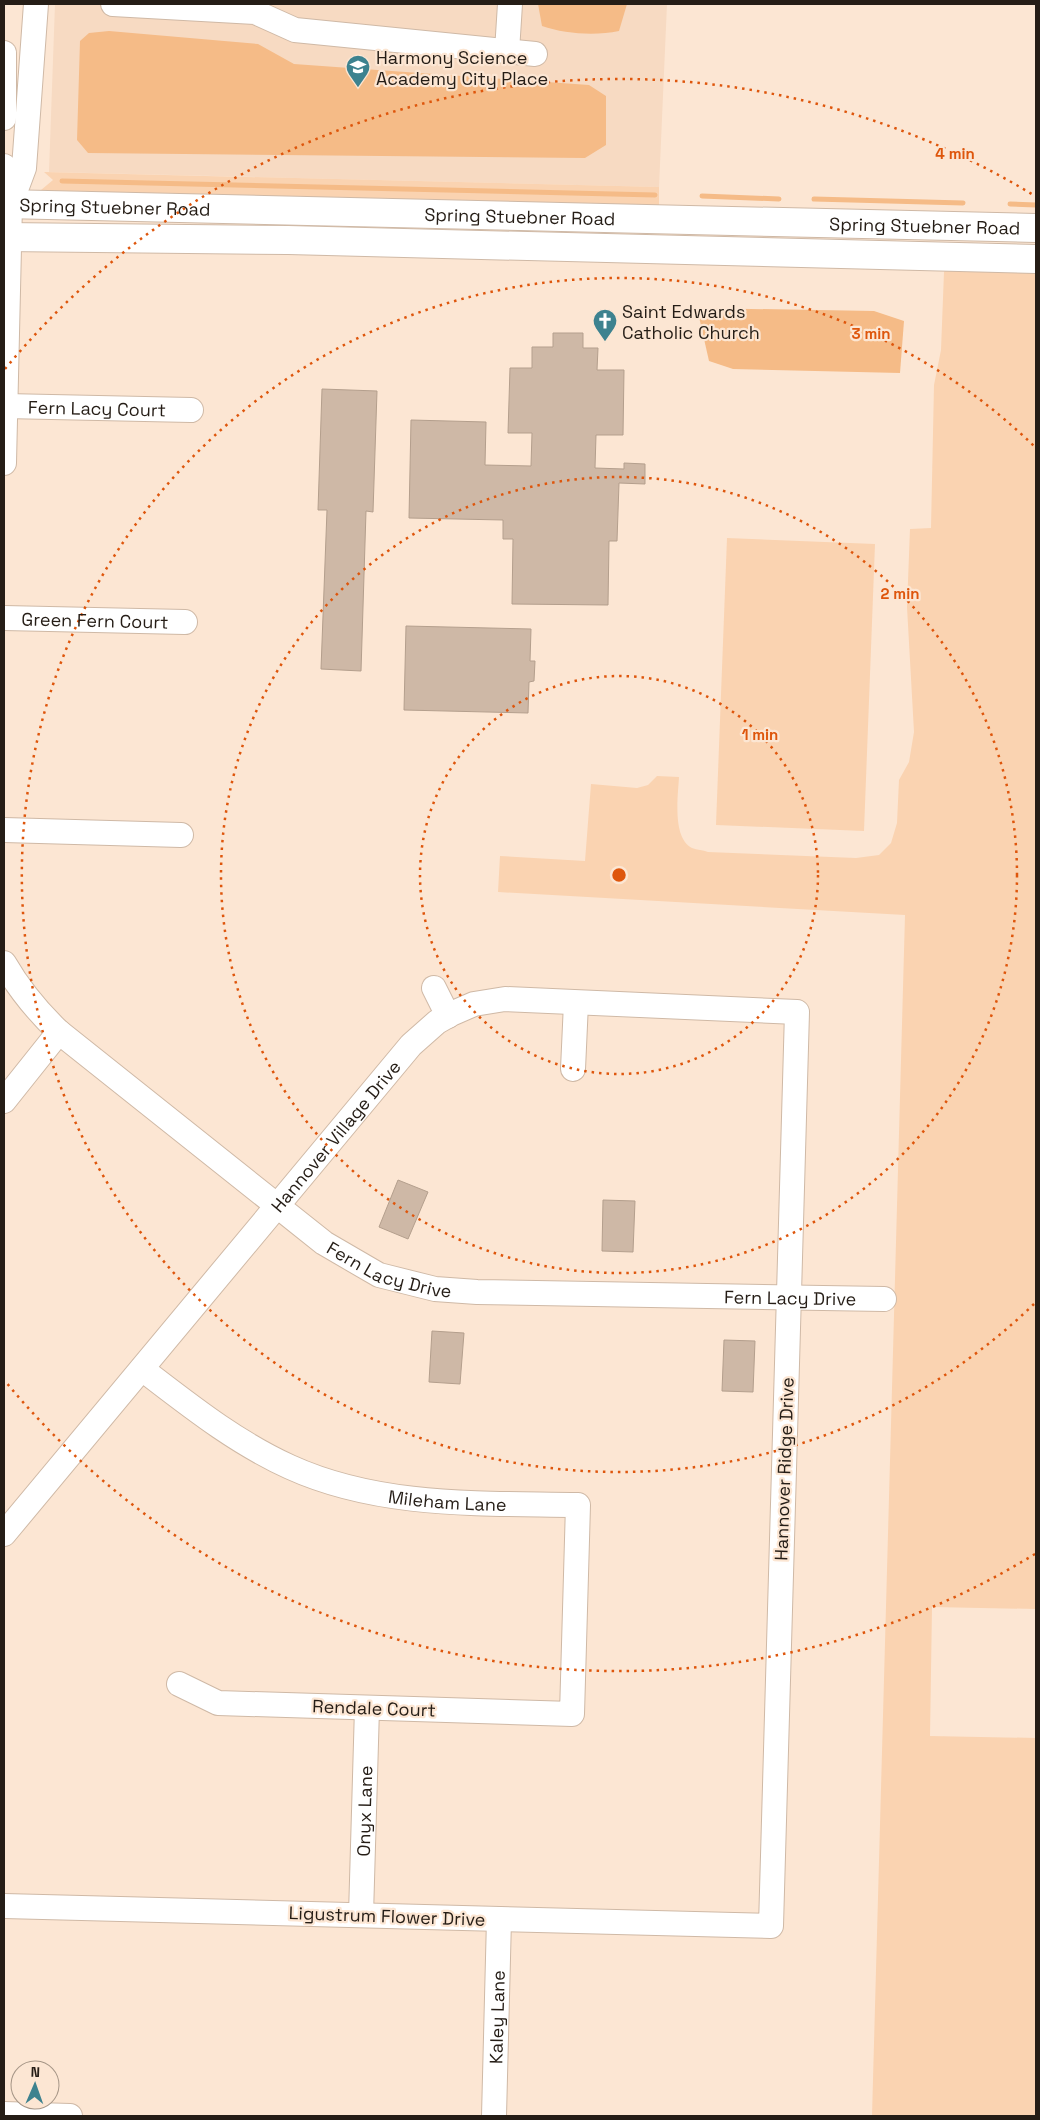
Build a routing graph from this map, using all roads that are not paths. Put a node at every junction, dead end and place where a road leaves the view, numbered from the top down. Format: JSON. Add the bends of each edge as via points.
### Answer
{"nodes":[{"id":1,"x":36,"y":4,"type":"edge"},
{"id":2,"x":113,"y":4,"type":"edge"},
{"id":3,"x":510,"y":4,"type":"edge"},
{"id":4,"x":507,"y":51,"type":"junction"},
{"id":5,"x":4,"y":53,"type":"edge"},
{"id":6,"x":535,"y":54,"type":"dead end"},
{"id":7,"x":4,"y":118,"type":"edge"},
{"id":8,"x":4,"y":166,"type":"edge"},
{"id":9,"x":7,"y":204,"type":"edge"},
{"id":10,"x":289,"y":210,"type":"junction"},
{"id":11,"x":670,"y":221,"type":"junction"},
{"id":12,"x":936,"y":226,"type":"junction"},
{"id":13,"x":1036,"y":228,"type":"edge"},
{"id":14,"x":7,"y":237,"type":"edge"},
{"id":15,"x":288,"y":240,"type":"junction"},
{"id":16,"x":670,"y":251,"type":"junction"},
{"id":17,"x":935,"y":257,"type":"junction"},
{"id":18,"x":1036,"y":259,"type":"edge"},
{"id":19,"x":5,"y":406,"type":"junction"},
{"id":20,"x":191,"y":410,"type":"dead end"},
{"id":21,"x":4,"y":463,"type":"edge"},
{"id":22,"x":4,"y":618,"type":"edge"},
{"id":23,"x":186,"y":622,"type":"dead end"},
{"id":24,"x":4,"y":830,"type":"edge"},
{"id":25,"x":181,"y":835,"type":"dead end"},
{"id":26,"x":4,"y":963,"type":"edge"},
{"id":27,"x":434,"y":988,"type":"dead end"},
{"id":28,"x":576,"y":1003,"type":"junction"},
{"id":29,"x":797,"y":1012,"type":"joint"},
{"id":30,"x":448,"y":1016,"type":"junction"},
{"id":31,"x":59,"y":1032,"type":"junction"},
{"id":32,"x":573,"y":1069,"type":"dead end"},
{"id":33,"x":4,"y":1101,"type":"edge"},
{"id":34,"x":277,"y":1205,"type":"junction"},
{"id":35,"x":789,"y":1298,"type":"junction"},
{"id":36,"x":884,"y":1299,"type":"dead end"},
{"id":37,"x":142,"y":1369,"type":"junction"},
{"id":38,"x":4,"y":1534,"type":"edge"},
{"id":39,"x":179,"y":1684,"type":"dead end"},
{"id":40,"x":366,"y":1708,"type":"junction"},
{"id":41,"x":572,"y":1714,"type":"joint"},
{"id":42,"x":4,"y":1906,"type":"edge"},
{"id":43,"x":361,"y":1915,"type":"junction"},
{"id":44,"x":499,"y":1919,"type":"junction"},
{"id":45,"x":771,"y":1926,"type":"joint"},
{"id":46,"x":4,"y":2114,"type":"edge"},
{"id":47,"x":70,"y":2116,"type":"edge"},
{"id":48,"x":494,"y":2116,"type":"edge"}],
"edges":[{"from":1,"to":9,"type":"street","via":[[24,168]]},
{"from":2,"to":4,"type":"street","via":[[255,12],[295,30]]},
{"from":3,"to":4,"type":"street"},
{"from":4,"to":6,"type":"street"},
{"from":5,"to":7,"type":"street"},
{"from":8,"to":9,"type":"street"},
{"from":9,"to":10,"type":"main road","name":"Spring Stuebner Road"},
{"from":9,"to":14,"type":"street"},
{"from":10,"to":11,"type":"main road","name":"Spring Stuebner Road"},
{"from":10,"to":15,"type":"main road"},
{"from":11,"to":12,"type":"main road","name":"Spring Stuebner Road"},
{"from":11,"to":16,"type":"main road"},
{"from":12,"to":13,"type":"main road","name":"Spring Stuebner Road"},
{"from":12,"to":17,"type":"main road"},
{"from":14,"to":15,"type":"main road","name":"Spring Stuebner Road"},
{"from":14,"to":19,"type":"street"},
{"from":15,"to":16,"type":"main road","name":"Spring Stuebner Road"},
{"from":16,"to":17,"type":"main road","name":"Spring Stuebner Road"},
{"from":17,"to":18,"type":"main road","name":"Spring Stuebner Road"},
{"from":19,"to":20,"type":"street","name":"Fern Lacy Court"},
{"from":19,"to":21,"type":"street"},
{"from":22,"to":23,"type":"street","name":"Green Fern Court"},
{"from":24,"to":25,"type":"street"},
{"from":26,"to":31,"type":"street","name":"Fern Lacy Drive","via":[[39,1013]]},
{"from":27,"to":30,"type":"street"},
{"from":28,"to":29,"type":"street","name":"Hannover Village Drive"},
{"from":28,"to":30,"type":"street","name":"Hannover Village Drive","via":[[505,999],[474,1004]]},
{"from":28,"to":32,"type":"street"},
{"from":29,"to":35,"type":"street","name":"Hannover Ridge Drive"},
{"from":30,"to":34,"type":"street","name":"Hannover Village Drive","via":[[411,1045]]},
{"from":31,"to":33,"type":"street"},
{"from":31,"to":34,"type":"street","name":"Fern Lacy Drive"},
{"from":34,"to":35,"type":"street","name":"Fern Lacy Drive","via":[[324,1243],[379,1275],[435,1289]]},
{"from":34,"to":37,"type":"street","name":"Hannover Village Drive"},
{"from":35,"to":36,"type":"street","name":"Fern Lacy Drive"},
{"from":35,"to":45,"type":"street","name":"Hannover Ridge Drive"},
{"from":37,"to":38,"type":"street","name":"Hannover Village Drive"},
{"from":37,"to":41,"type":"street","name":"Mileham Lane","via":[[224,1432],[291,1468],[344,1486],[427,1500],[578,1504]]},
{"from":39,"to":40,"type":"street","name":"Rendale Court","via":[[218,1703]]},
{"from":40,"to":41,"type":"street","name":"Rendale Court"},
{"from":40,"to":43,"type":"street","name":"Onyx Lane"},
{"from":42,"to":43,"type":"street","name":"Ligustrum Flower Drive"},
{"from":43,"to":44,"type":"street","name":"Ligustrum Flower Drive"},
{"from":44,"to":45,"type":"street","name":"Ligustrum Flower Drive"},
{"from":44,"to":48,"type":"street","name":"Kaley Lane"},
{"from":46,"to":47,"type":"street"}]}
